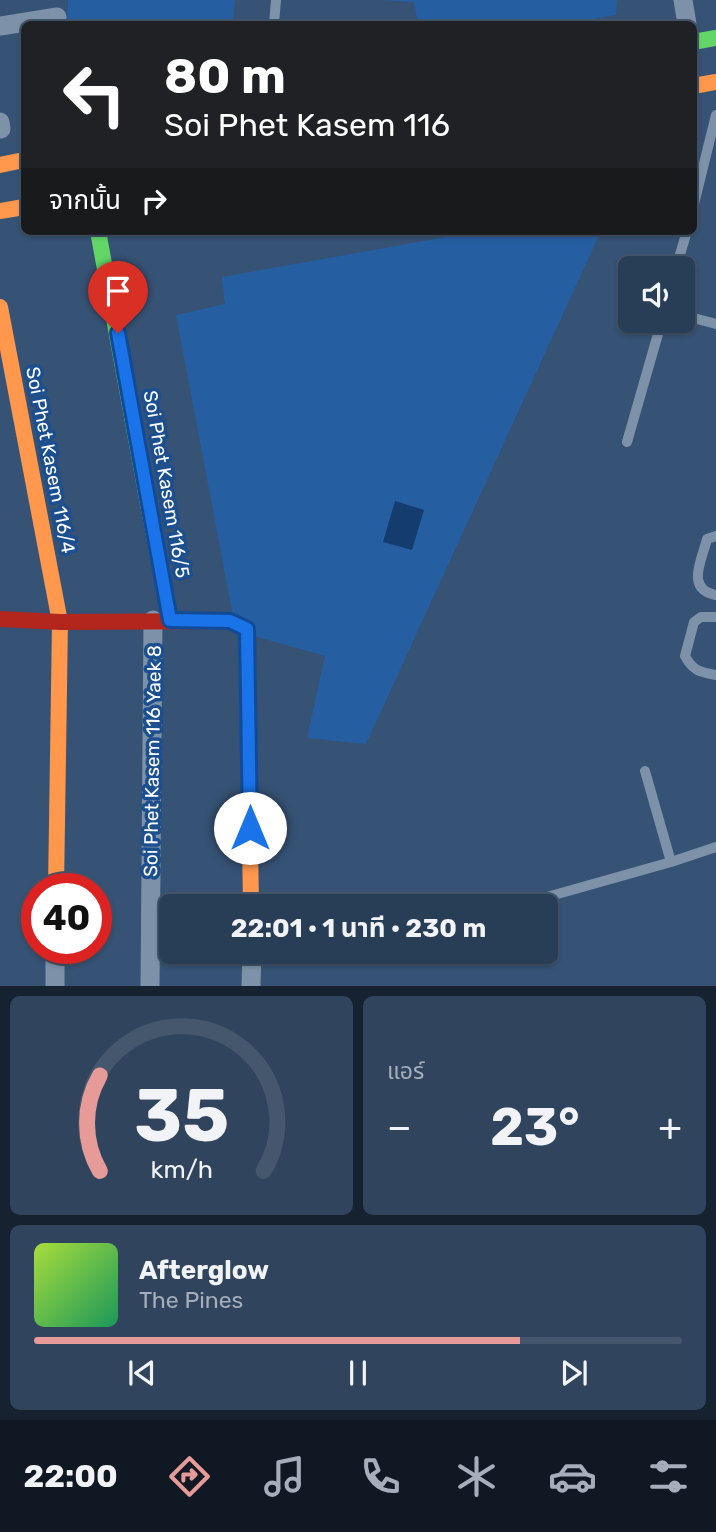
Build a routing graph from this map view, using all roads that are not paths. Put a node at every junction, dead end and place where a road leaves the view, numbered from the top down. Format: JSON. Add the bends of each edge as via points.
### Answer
{"nodes":[{"id":1,"x":276,"y":0,"type":"edge"},
{"id":2,"x":683,"y":0,"type":"edge"},
{"id":3,"x":57,"y":17,"type":"dead end"},
{"id":4,"x":32,"y":21,"type":"edge"},
{"id":5,"x":274,"y":21,"type":"edge"},
{"id":6,"x":686,"y":21,"type":"edge"},
{"id":7,"x":21,"y":23,"type":"edge"},
{"id":8,"x":0,"y":26,"type":"edge"},
{"id":9,"x":716,"y":38,"type":"edge"},
{"id":10,"x":697,"y":41,"type":"edge"},
{"id":11,"x":716,"y":82,"type":"edge"},
{"id":12,"x":697,"y":85,"type":"edge"},
{"id":13,"x":716,"y":115,"type":"edge"},
{"id":14,"x":21,"y":160,"type":"edge"},
{"id":15,"x":0,"y":164,"type":"edge"},
{"id":16,"x":697,"y":192,"type":"edge"},
{"id":17,"x":21,"y":208,"type":"edge"},
{"id":18,"x":0,"y":211,"type":"edge"},
{"id":19,"x":99,"y":235,"type":"edge"},
{"id":20,"x":686,"y":235,"type":"edge"},
{"id":21,"x":680,"y":256,"type":"edge"},
{"id":22,"x":0,"y":307,"type":"edge"},
{"id":23,"x":695,"y":319,"type":"edge"},
{"id":24,"x":716,"y":324,"type":"edge"},
{"id":25,"x":658,"y":333,"type":"edge"},
{"id":26,"x":627,"y":442,"type":"dead end"},
{"id":27,"x":716,"y":536,"type":"edge"},
{"id":28,"x":716,"y":595,"type":"edge"},
{"id":29,"x":716,"y":617,"type":"edge"},
{"id":30,"x":0,"y":620,"type":"edge"},
{"id":31,"x":162,"y":620,"type":"junction"},
{"id":32,"x":60,"y":622,"type":"junction"},
{"id":33,"x":716,"y":675,"type":"edge"},
{"id":34,"x":645,"y":771,"type":"dead end"},
{"id":35,"x":716,"y":847,"type":"edge"},
{"id":36,"x":671,"y":862,"type":"junction"},
{"id":37,"x":56,"y":873,"type":"edge"},
{"id":38,"x":251,"y":894,"type":"edge"},
{"id":39,"x":558,"y":894,"type":"edge"},
{"id":40,"x":55,"y":964,"type":"edge"},
{"id":41,"x":252,"y":964,"type":"edge"},
{"id":42,"x":55,"y":986,"type":"edge"},
{"id":43,"x":150,"y":986,"type":"edge"},
{"id":44,"x":251,"y":986,"type":"edge"}],
"edges":[{"from":1,"to":5,"type":"lane"},
{"from":2,"to":6,"type":"street"},
{"from":3,"to":4,"type":"street"},
{"from":7,"to":8,"type":"street"},
{"from":9,"to":10,"type":"street"},
{"from":11,"to":12,"type":"street"},
{"from":13,"to":16,"type":"lane"},
{"from":14,"to":15,"type":"street"},
{"from":17,"to":18,"type":"street"},
{"from":19,"to":31,"type":"street","name":"Soi Phet Kasem 116/5"},
{"from":20,"to":21,"type":"lane"},
{"from":22,"to":32,"type":"street","name":"Soi Phet Kasem 116/4"},
{"from":23,"to":24,"type":"lane"},
{"from":25,"to":26,"type":"lane"},
{"from":27,"to":28,"type":"lane","via":[[707,539],[698,580],[707,593]]},
{"from":29,"to":33,"type":"lane","via":[[694,622],[685,656],[697,671]]},
{"from":30,"to":32,"type":"street"},
{"from":31,"to":32,"type":"street"},
{"from":31,"to":38,"type":"street","via":[[230,621],[247,629]]},
{"from":31,"to":43,"type":"street","name":"Soi Phet Kasem 116 Yaek 8"},
{"from":32,"to":37,"type":"street","name":"Soi Phet Kasem 116/4"},
{"from":34,"to":36,"type":"lane"},
{"from":35,"to":36,"type":"lane"},
{"from":36,"to":39,"type":"lane"},
{"from":40,"to":42,"type":"street"},
{"from":41,"to":44,"type":"street"}]}
